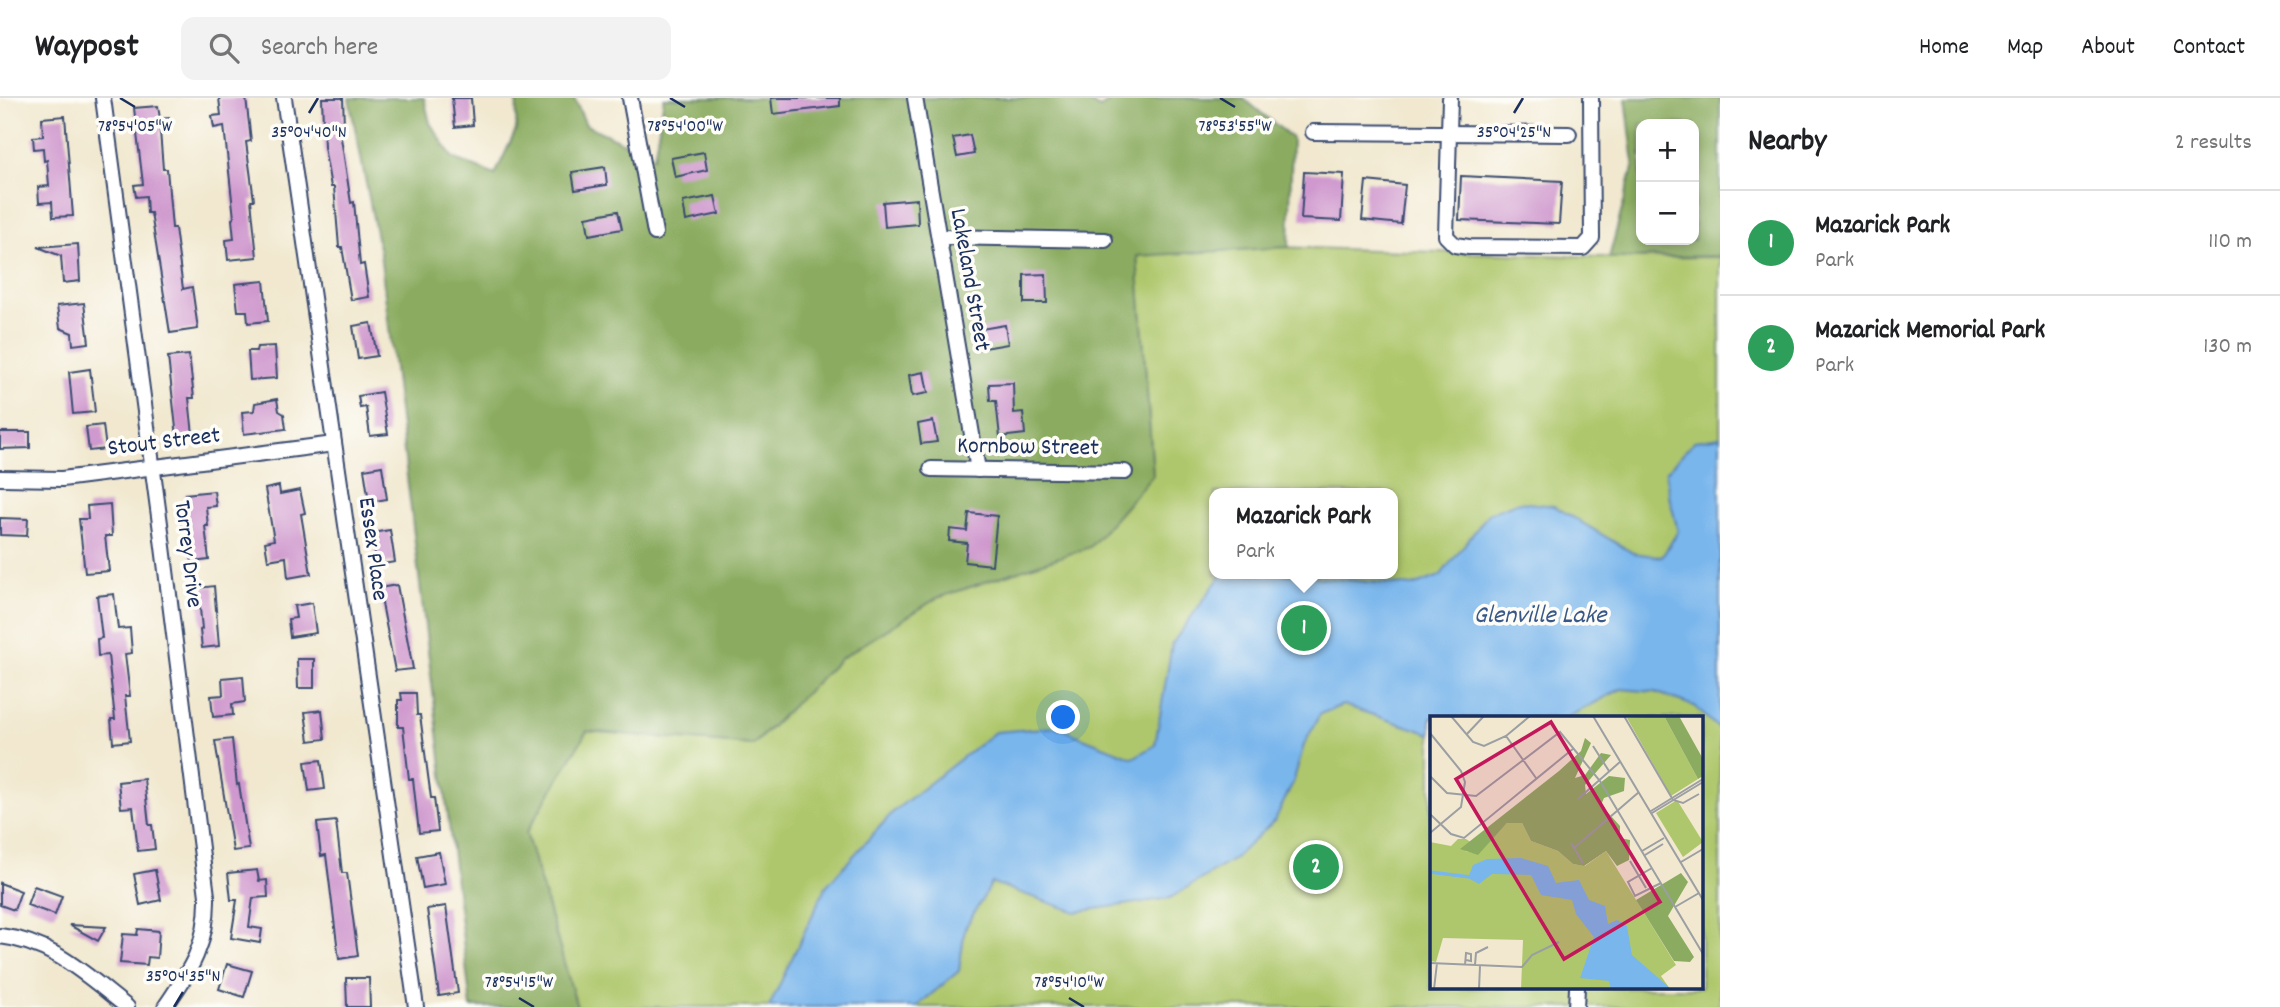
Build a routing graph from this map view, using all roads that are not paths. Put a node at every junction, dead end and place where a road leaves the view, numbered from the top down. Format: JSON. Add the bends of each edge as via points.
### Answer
{"nodes":[{"id":1,"x":103,"y":98,"type":"edge"},
{"id":2,"x":284,"y":98,"type":"edge"},
{"id":3,"x":630,"y":98,"type":"edge"},
{"id":4,"x":915,"y":98,"type":"edge"},
{"id":5,"x":1450,"y":98,"type":"edge"},
{"id":6,"x":1591,"y":98,"type":"edge"},
{"id":7,"x":1313,"y":132,"type":"dead end"},
{"id":8,"x":1450,"y":134,"type":"junction"},
{"id":9,"x":1569,"y":134,"type":"dead end"},
{"id":10,"x":655,"y":233,"type":"dead end"},
{"id":11,"x":939,"y":237,"type":"junction"},
{"id":12,"x":1105,"y":240,"type":"dead end"},
{"id":13,"x":334,"y":444,"type":"junction"},
{"id":14,"x":152,"y":468,"type":"junction"},
{"id":15,"x":931,"y":469,"type":"dead end"},
{"id":16,"x":978,"y":470,"type":"junction"},
{"id":17,"x":1125,"y":472,"type":"dead end"},
{"id":18,"x":0,"y":478,"type":"edge"},
{"id":19,"x":0,"y":936,"type":"edge"},
{"id":20,"x":127,"y":1007,"type":"edge"},
{"id":21,"x":165,"y":1007,"type":"edge"},
{"id":22,"x":415,"y":1007,"type":"edge"}],
"edges":[{"from":1,"to":14,"type":"street","name":"Torrey Drive"},
{"from":2,"to":13,"type":"street","name":"Essex Place"},
{"from":3,"to":10,"type":"street"},
{"from":4,"to":11,"type":"street","name":"Lakeland Street"},
{"from":5,"to":8,"type":"street"},
{"from":6,"to":8,"type":"street","via":[[1592,238],[1583,248],[1455,245],[1446,236]]},
{"from":7,"to":8,"type":"street"},
{"from":8,"to":9,"type":"street"},
{"from":11,"to":12,"type":"street"},
{"from":11,"to":16,"type":"street","name":"Lakeland Street"},
{"from":13,"to":14,"type":"street","name":"Stout Street"},
{"from":13,"to":22,"type":"street","name":"Essex Place"},
{"from":14,"to":18,"type":"street","name":"Stout Street","via":[[62,480]]},
{"from":14,"to":21,"type":"street","name":"Torrey Drive","via":[[207,908],[204,938],[196,958]]},
{"from":15,"to":16,"type":"street","name":"Kornbow Street"},
{"from":16,"to":17,"type":"street","name":"Kornbow Street"},
{"from":19,"to":20,"type":"street","via":[[62,956]]}]}
